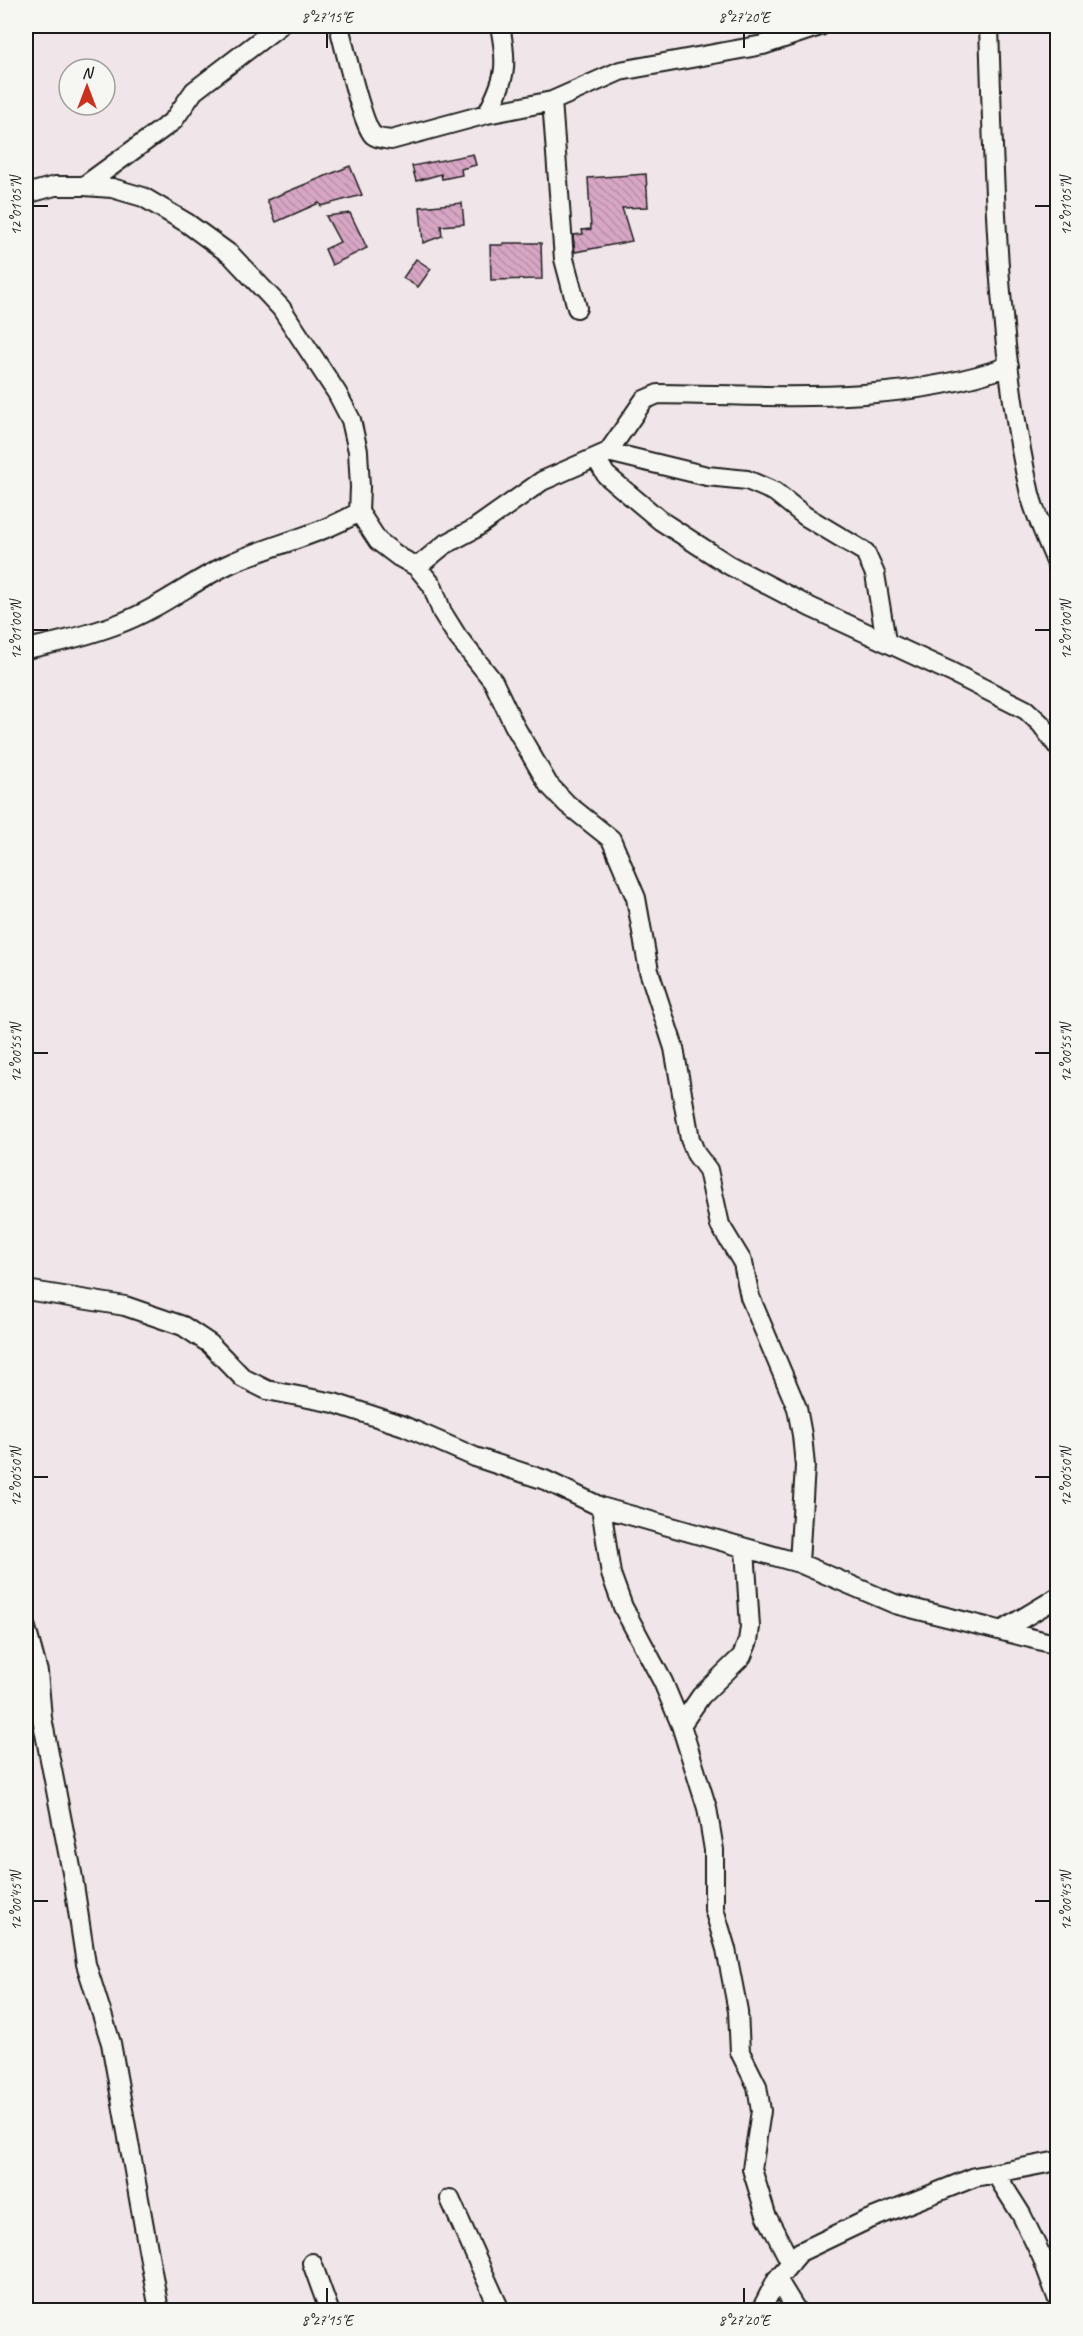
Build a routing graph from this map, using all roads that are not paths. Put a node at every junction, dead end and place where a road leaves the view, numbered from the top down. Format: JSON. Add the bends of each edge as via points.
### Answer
{"nodes":[{"id":1,"x":279,"y":26,"type":"edge"},
{"id":2,"x":339,"y":26,"type":"edge"},
{"id":3,"x":500,"y":26,"type":"edge"},
{"id":4,"x":820,"y":26,"type":"edge"},
{"id":5,"x":989,"y":26,"type":"edge"},
{"id":6,"x":552,"y":101,"type":"junction"},
{"id":7,"x":488,"y":114,"type":"junction"},
{"id":8,"x":84,"y":186,"type":"junction"},
{"id":9,"x":26,"y":194,"type":"edge"},
{"id":10,"x":577,"y":308,"type":"dead end"},
{"id":11,"x":1009,"y":366,"type":"junction"},
{"id":12,"x":602,"y":455,"type":"junction"},
{"id":13,"x":359,"y":512,"type":"junction"},
{"id":14,"x":1057,"y":565,"type":"edge"},
{"id":15,"x":417,"y":567,"type":"junction"},
{"id":16,"x":886,"y":641,"type":"junction"},
{"id":17,"x":26,"y":649,"type":"edge"},
{"id":18,"x":1058,"y":747,"type":"edge"},
{"id":19,"x":26,"y":1290,"type":"edge"},
{"id":20,"x":601,"y":1507,"type":"junction"},
{"id":21,"x":745,"y":1549,"type":"junction"},
{"id":22,"x":800,"y":1563,"type":"junction"},
{"id":23,"x":1058,"y":1596,"type":"edge"},
{"id":24,"x":26,"y":1628,"type":"edge"},
{"id":25,"x":1003,"y":1630,"type":"junction"},
{"id":26,"x":1058,"y":1645,"type":"edge"},
{"id":27,"x":681,"y":1725,"type":"junction"},
{"id":28,"x":1058,"y":2161,"type":"edge"},
{"id":29,"x":995,"y":2173,"type":"junction"},
{"id":30,"x":450,"y":2199,"type":"dead end"},
{"id":31,"x":312,"y":2263,"type":"dead end"},
{"id":32,"x":791,"y":2263,"type":"junction"},
{"id":33,"x":777,"y":2279,"type":"junction"},
{"id":34,"x":1058,"y":2300,"type":"edge"},
{"id":35,"x":159,"y":2310,"type":"edge"},
{"id":36,"x":329,"y":2310,"type":"edge"},
{"id":37,"x":500,"y":2310,"type":"edge"},
{"id":38,"x":761,"y":2310,"type":"edge"},
{"id":39,"x":796,"y":2310,"type":"edge"}],
"edges":[{"from":1,"to":8,"type":"street","via":[[194,91],[173,121]]},
{"from":2,"to":7,"type":"street","via":[[360,103],[375,137],[391,140]]},
{"from":3,"to":7,"type":"street","via":[[506,67],[501,89]]},
{"from":4,"to":6,"type":"street","via":[[762,45],[620,71]]},
{"from":5,"to":11,"type":"street","via":[[1000,267]]},
{"from":6,"to":7,"type":"street"},
{"from":6,"to":10,"type":"street","via":[[564,259]]},
{"from":8,"to":9,"type":"street","via":[[55,186]]},
{"from":8,"to":13,"type":"street","via":[[143,197],[187,223],[231,255],[281,308],[351,420],[358,451]]},
{"from":11,"to":12,"type":"street","via":[[944,383],[846,395],[658,394],[644,400]]},
{"from":11,"to":14,"type":"street","via":[[1031,496]]},
{"from":12,"to":15,"type":"street","via":[[542,481]]},
{"from":12,"to":16,"type":"street","via":[[606,475],[661,521],[729,565]]},
{"from":12,"to":16,"type":"street","via":[[747,480],[775,492],[805,516],[865,552],[874,574]]},
{"from":13,"to":15,"type":"street","via":[[378,540]]},
{"from":13,"to":17,"type":"street","via":[[340,523],[226,566],[119,624]]},
{"from":15,"to":22,"type":"street","via":[[432,585],[457,636],[493,681],[548,784],[612,839],[636,898],[649,971],[674,1048],[690,1139],[708,1170],[720,1225],[743,1263],[750,1297],[797,1408],[806,1466]]},
{"from":16,"to":18,"type":"street","via":[[1026,710]]},
{"from":19,"to":20,"type":"street","via":[[125,1306],[183,1326],[210,1344],[243,1377],[267,1390],[334,1402],[404,1426],[475,1457],[545,1480]]},
{"from":20,"to":21,"type":"street"},
{"from":20,"to":27,"type":"street","via":[[612,1574],[623,1607]]},
{"from":21,"to":22,"type":"street"},
{"from":21,"to":27,"type":"street","via":[[750,1627],[747,1641],[741,1656],[701,1696]]},
{"from":22,"to":25,"type":"street","via":[[895,1604]]},
{"from":23,"to":25,"type":"street"},
{"from":24,"to":35,"type":"street","via":[[38,1672],[42,1718],[86,1964],[111,2043]]},
{"from":25,"to":26,"type":"street"},
{"from":27,"to":32,"type":"street","via":[[707,1808],[714,1850],[714,1909],[736,2001],[740,2052],[756,2086],[761,2111],[752,2169],[766,2216]]},
{"from":28,"to":29,"type":"street"},
{"from":29,"to":32,"type":"street","via":[[975,2177],[865,2221],[800,2252]]},
{"from":29,"to":34,"type":"street","via":[[1021,2214]]},
{"from":30,"to":37,"type":"street"},
{"from":31,"to":36,"type":"street"},
{"from":32,"to":33,"type":"street"},
{"from":33,"to":38,"type":"street"},
{"from":33,"to":39,"type":"street"}]}
